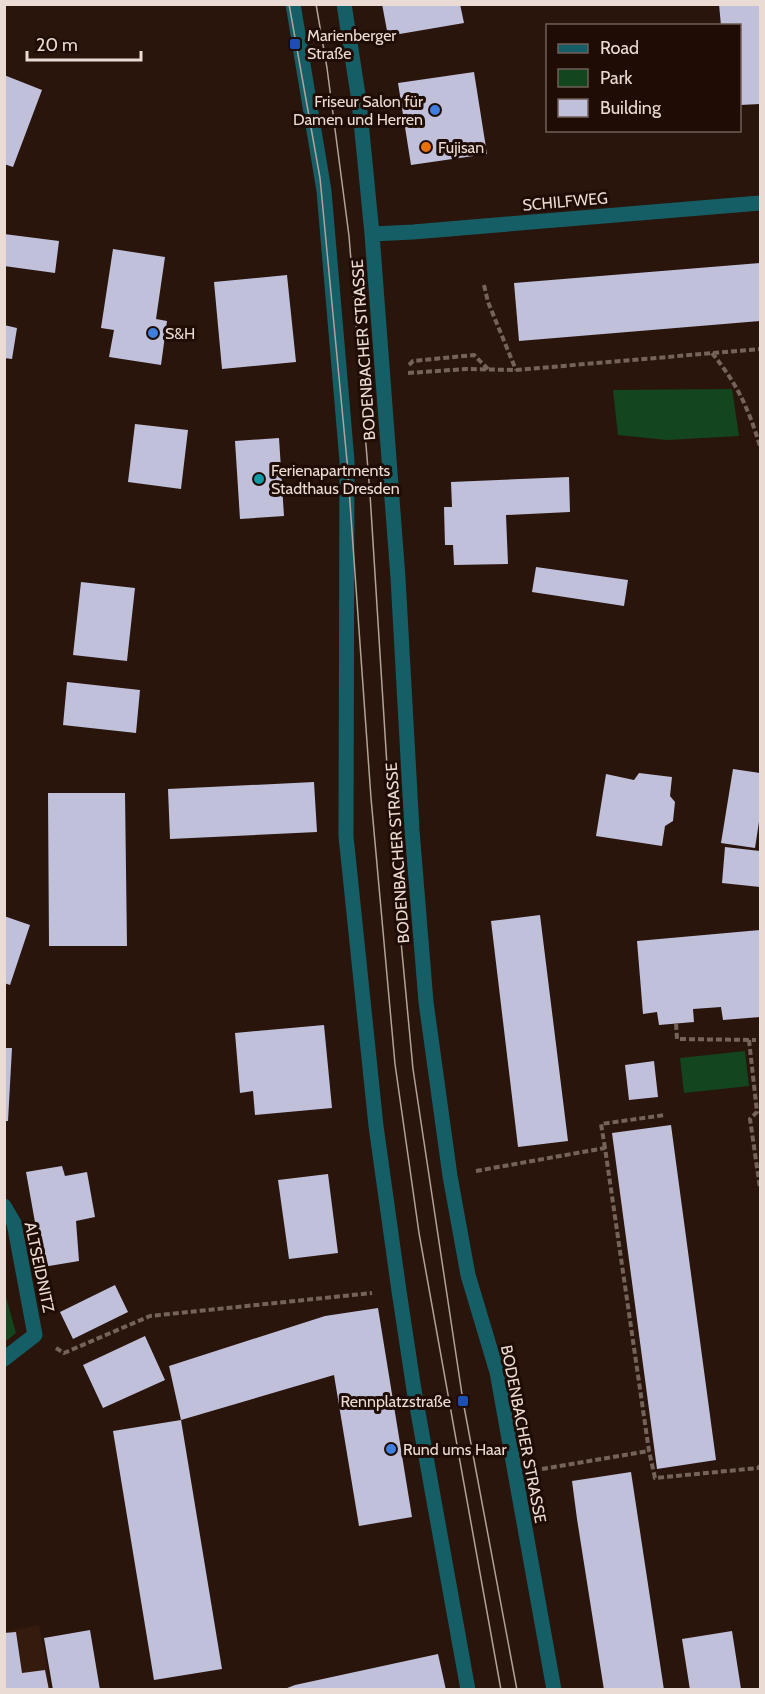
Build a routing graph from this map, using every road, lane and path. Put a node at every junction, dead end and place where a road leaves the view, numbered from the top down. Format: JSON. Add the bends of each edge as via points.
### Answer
{"nodes":[{"id":1,"x":293,"y":4,"type":"edge"},
{"id":2,"x":344,"y":4,"type":"edge"},
{"id":3,"x":760,"y":203,"type":"edge"},
{"id":4,"x":372,"y":234,"type":"junction"},
{"id":5,"x":484,"y":285,"type":"dead end"},
{"id":6,"x":760,"y":350,"type":"edge"},
{"id":7,"x":712,"y":353,"type":"junction"},
{"id":8,"x":488,"y":369,"type":"junction"},
{"id":9,"x":516,"y":370,"type":"junction"},
{"id":10,"x":758,"y":432,"type":"edge"},
{"id":11,"x":760,"y":446,"type":"edge"},
{"id":12,"x":676,"y":1024,"type":"dead end"},
{"id":13,"x":749,"y":1040,"type":"junction"},
{"id":14,"x":756,"y":1040,"type":"dead end"},
{"id":15,"x":665,"y":1115,"type":"dead end"},
{"id":16,"x":605,"y":1148,"type":"junction"},
{"id":17,"x":450,"y":1176,"type":"junction"},
{"id":18,"x":760,"y":1188,"type":"edge"},
{"id":19,"x":4,"y":1206,"type":"edge"},
{"id":20,"x":399,"y":1291,"type":"junction"},
{"id":21,"x":35,"y":1335,"type":"junction"},
{"id":22,"x":4,"y":1359,"type":"edge"},
{"id":23,"x":649,"y":1451,"type":"junction"},
{"id":24,"x":760,"y":1467,"type":"edge"},
{"id":25,"x":514,"y":1474,"type":"junction"},
{"id":26,"x":468,"y":1689,"type":"edge"},
{"id":27,"x":554,"y":1689,"type":"edge"}],
"edges":[{"from":1,"to":20,"type":"street","name":"BODENBACHER STRASSE","via":[[324,191],[347,461],[346,836],[376,1126]]},
{"from":2,"to":4,"type":"street","name":"BODENBACHER STRASSE"},
{"from":3,"to":4,"type":"street","name":"SCHILFWEG"},
{"from":4,"to":17,"type":"street","name":"BODENBACHER STRASSE","via":[[426,1002]]},
{"from":5,"to":9,"type":"path"},
{"from":6,"to":7,"type":"path"},
{"from":7,"to":9,"type":"path"},
{"from":7,"to":10,"type":"path","via":[[742,396]]},
{"from":8,"to":8,"type":"path","via":[[466,369],[402,373],[413,361],[474,355]]},
{"from":8,"to":9,"type":"path"},
{"from":10,"to":11,"type":"path"},
{"from":12,"to":13,"type":"path","via":[[677,1039]]},
{"from":13,"to":14,"type":"path"},
{"from":13,"to":18,"type":"path","via":[[757,1112],[750,1119]]},
{"from":15,"to":16,"type":"path","via":[[601,1124]]},
{"from":16,"to":17,"type":"path"},
{"from":16,"to":23,"type":"path"},
{"from":17,"to":25,"type":"street","name":"BODENBACHER STRASSE","via":[[468,1275],[497,1372]]},
{"from":19,"to":21,"type":"street","name":"ALTSEIDNITZ","via":[[14,1223]]},
{"from":20,"to":21,"type":"path","via":[[150,1316],[64,1353]]},
{"from":20,"to":26,"type":"street","name":"BODENBACHER STRASSE"},
{"from":21,"to":22,"type":"street","name":"ALTSEIDNITZ"},
{"from":23,"to":24,"type":"path","via":[[655,1478]]},
{"from":23,"to":25,"type":"path"},
{"from":25,"to":27,"type":"street","name":"BODENBACHER STRASSE"}]}
